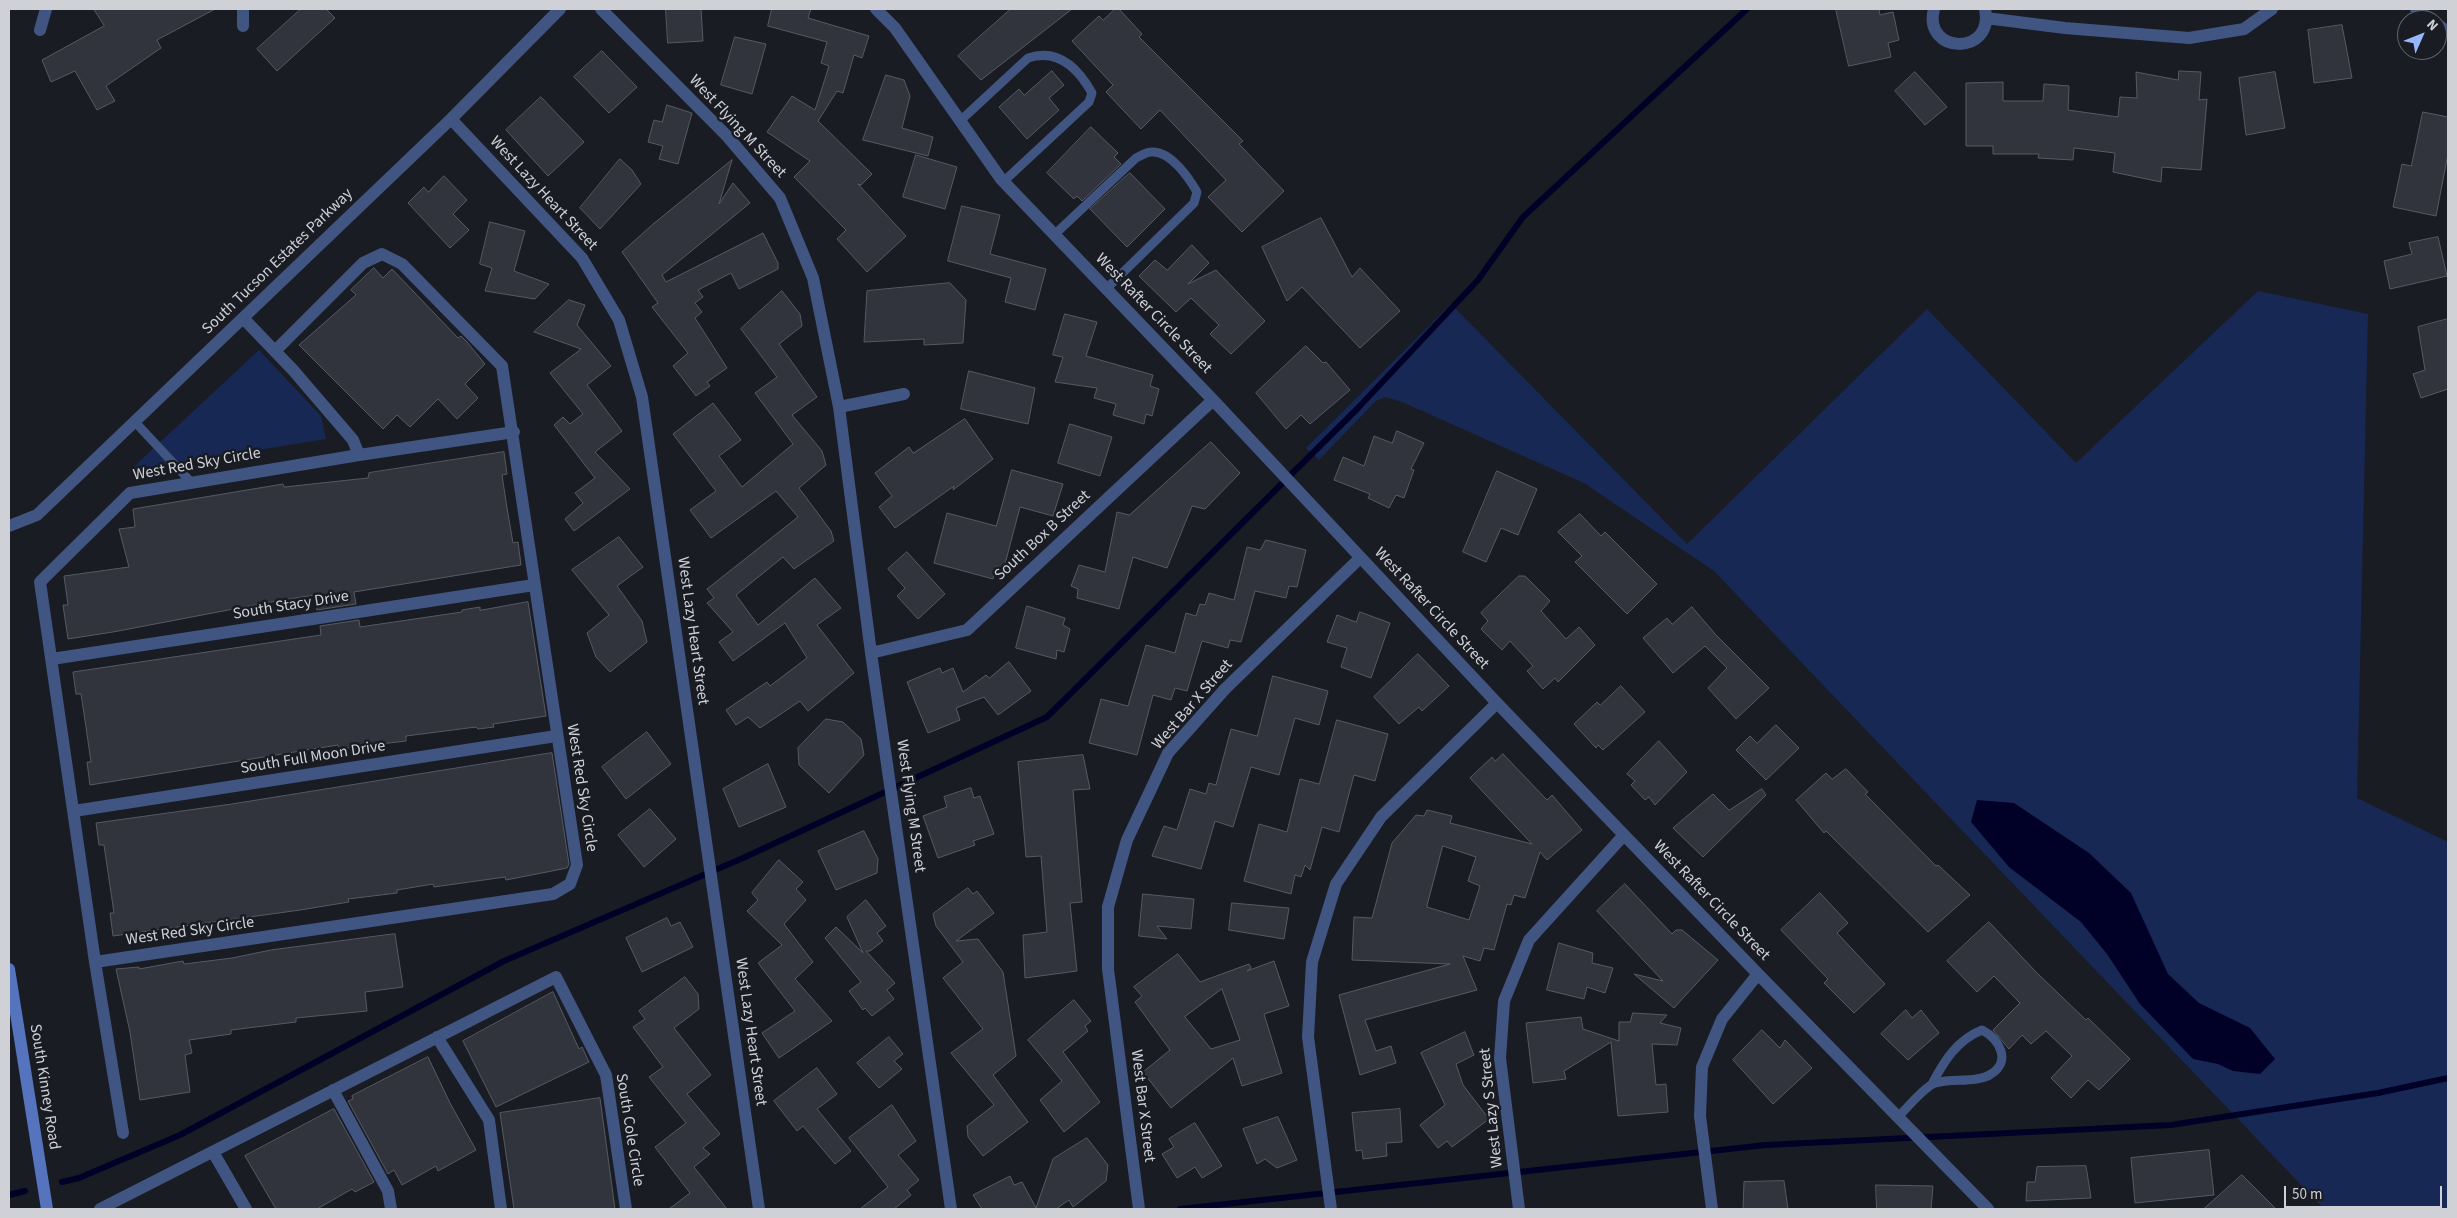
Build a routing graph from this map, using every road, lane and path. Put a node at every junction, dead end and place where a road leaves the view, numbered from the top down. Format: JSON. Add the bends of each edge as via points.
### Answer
{"nodes":[{"id":1,"x":46,"y":9,"type":"edge"},
{"id":2,"x":243,"y":9,"type":"edge"},
{"id":3,"x":560,"y":9,"type":"edge"},
{"id":4,"x":601,"y":9,"type":"edge"},
{"id":5,"x":876,"y":9,"type":"edge"},
{"id":6,"x":1934,"y":9,"type":"edge"},
{"id":7,"x":2272,"y":9,"type":"edge"},
{"id":8,"x":1985,"y":13,"type":"edge"},
{"id":9,"x":243,"y":26,"type":"dead end"},
{"id":10,"x":40,"y":30,"type":"dead end"},
{"id":11,"x":451,"y":119,"type":"junction"},
{"id":12,"x":960,"y":121,"type":"junction"},
{"id":13,"x":1003,"y":182,"type":"junction"},
{"id":14,"x":1054,"y":235,"type":"junction"},
{"id":15,"x":1106,"y":289,"type":"junction"},
{"id":16,"x":243,"y":318,"type":"junction"},
{"id":17,"x":275,"y":351,"type":"junction"},
{"id":18,"x":904,"y":394,"type":"dead end"},
{"id":19,"x":1214,"y":400,"type":"junction"},
{"id":20,"x":839,"y":407,"type":"junction"},
{"id":21,"x":135,"y":422,"type":"junction"},
{"id":22,"x":514,"y":432,"type":"junction"},
{"id":23,"x":359,"y":455,"type":"junction"},
{"id":24,"x":191,"y":482,"type":"junction"},
{"id":25,"x":9,"y":526,"type":"edge"},
{"id":26,"x":1360,"y":558,"type":"junction"},
{"id":27,"x":534,"y":585,"type":"junction"},
{"id":28,"x":871,"y":652,"type":"junction"},
{"id":29,"x":52,"y":660,"type":"junction"},
{"id":30,"x":1497,"y":702,"type":"junction"},
{"id":31,"x":556,"y":736,"type":"junction"},
{"id":32,"x":74,"y":811,"type":"junction"},
{"id":33,"x":1624,"y":834,"type":"junction"},
{"id":34,"x":95,"y":962,"type":"junction"},
{"id":35,"x":9,"y":969,"type":"edge"},
{"id":36,"x":1758,"y":974,"type":"junction"},
{"id":37,"x":437,"y":1037,"type":"junction"},
{"id":38,"x":1932,"y":1084,"type":"junction"},
{"id":39,"x":333,"y":1090,"type":"junction"},
{"id":40,"x":1898,"y":1117,"type":"junction"},
{"id":41,"x":123,"y":1133,"type":"dead end"},
{"id":42,"x":213,"y":1152,"type":"junction"},
{"id":43,"x":47,"y":1209,"type":"edge"},
{"id":44,"x":100,"y":1209,"type":"edge"},
{"id":45,"x":246,"y":1209,"type":"edge"},
{"id":46,"x":390,"y":1209,"type":"edge"},
{"id":47,"x":500,"y":1209,"type":"edge"},
{"id":48,"x":626,"y":1209,"type":"edge"},
{"id":49,"x":759,"y":1209,"type":"edge"},
{"id":50,"x":951,"y":1209,"type":"edge"},
{"id":51,"x":1139,"y":1209,"type":"edge"},
{"id":52,"x":1331,"y":1209,"type":"edge"},
{"id":53,"x":1519,"y":1209,"type":"edge"},
{"id":54,"x":1712,"y":1209,"type":"edge"},
{"id":55,"x":1988,"y":1209,"type":"edge"}],
"edges":[{"from":1,"to":10,"type":"street"},
{"from":2,"to":9,"type":"street"},
{"from":3,"to":11,"type":"street","name":"South Tucson Estates Parkway"},
{"from":4,"to":20,"type":"street","name":"West Flying M Street","via":[[727,136],[780,198],[813,278]]},
{"from":5,"to":12,"type":"street","name":"West Rafter Circle Street","via":[[895,28]]},
{"from":6,"to":8,"type":"street","via":[[1934,28],[1946,42],[1956,44],[1973,41],[1984,27]]},
{"from":7,"to":8,"type":"street","via":[[2244,29],[2189,38],[2065,28]]},
{"from":11,"to":16,"type":"street","name":"South Tucson Estates Parkway"},
{"from":11,"to":49,"type":"street","name":"West Lazy Heart Street","via":[[582,258],[619,320],[642,397]]},
{"from":12,"to":13,"type":"street","name":"West Rafter Circle Street"},
{"from":12,"to":13,"type":"lane","via":[[1028,58],[1042,53],[1070,64],[1084,78],[1092,93],[1089,102]]},
{"from":13,"to":14,"type":"street","name":"West Rafter Circle Street"},
{"from":14,"to":15,"type":"street","name":"West Rafter Circle Street"},
{"from":14,"to":15,"type":"lane","via":[[1136,158],[1149,152],[1163,155],[1191,181],[1197,192],[1194,203]]},
{"from":15,"to":19,"type":"street","name":"West Rafter Circle Street"},
{"from":16,"to":17,"type":"street"},
{"from":16,"to":21,"type":"street","name":"South Tucson Estates Parkway"},
{"from":17,"to":22,"type":"street","via":[[363,263],[382,254],[402,264],[502,366]]},
{"from":17,"to":23,"type":"street","via":[[352,440]]},
{"from":18,"to":20,"type":"street"},
{"from":19,"to":26,"type":"street","name":"West Rafter Circle Street"},
{"from":19,"to":28,"type":"street","name":"South Box B Street","via":[[967,630]]},
{"from":20,"to":28,"type":"street","name":"West Flying M Street"},
{"from":21,"to":24,"type":"lane"},
{"from":21,"to":25,"type":"street","name":"South Tucson Estates Parkway","via":[[37,515]]},
{"from":22,"to":23,"type":"street","name":"West Red Sky Circle"},
{"from":22,"to":27,"type":"street","name":"West Red Sky Circle"},
{"from":23,"to":24,"type":"street","name":"West Red Sky Circle"},
{"from":24,"to":29,"type":"street","name":"West Red Sky Circle","via":[[130,493],[40,582]]},
{"from":26,"to":30,"type":"street","name":"West Rafter Circle Street"},
{"from":26,"to":51,"type":"street","name":"West Bar X Street","via":[[1226,690],[1168,753],[1127,840],[1108,907],[1108,970]]},
{"from":27,"to":29,"type":"street","name":"South Stacy Drive"},
{"from":27,"to":31,"type":"street","name":"West Red Sky Circle"},
{"from":28,"to":50,"type":"street","name":"West Flying M Street"},
{"from":29,"to":32,"type":"street","name":"West Red Sky Circle"},
{"from":30,"to":33,"type":"street","name":"West Rafter Circle Street"},
{"from":30,"to":52,"type":"street","via":[[1382,817],[1336,884],[1312,962],[1308,1037]]},
{"from":31,"to":32,"type":"street","name":"South Full Moon Drive"},
{"from":31,"to":34,"type":"street","name":"West Red Sky Circle","via":[[577,865],[570,884],[553,894]]},
{"from":32,"to":34,"type":"street","name":"West Red Sky Circle"},
{"from":33,"to":36,"type":"street","name":"West Rafter Circle Street"},
{"from":33,"to":53,"type":"street","name":"West Lazy S Street","via":[[1530,940],[1504,1001],[1500,1058]]},
{"from":34,"to":41,"type":"street","name":"West Red Sky Circle"},
{"from":35,"to":43,"type":"main road","name":"South Kinney Road"},
{"from":36,"to":40,"type":"street","name":"West Rafter Circle Street"},
{"from":36,"to":54,"type":"street","via":[[1722,1019],[1702,1067],[1700,1116]]},
{"from":37,"to":39,"type":"street"},
{"from":37,"to":47,"type":"street","via":[[489,1120]]},
{"from":37,"to":48,"type":"street","name":"South Cole Circle","via":[[556,977],[606,1075]]},
{"from":38,"to":38,"type":"lane","via":[[1990,1075],[2000,1067],[2000,1046],[1993,1036],[1982,1030],[1970,1035],[1945,1059]]},
{"from":38,"to":40,"type":"lane"},
{"from":39,"to":42,"type":"street"},
{"from":39,"to":46,"type":"street","via":[[388,1192]]},
{"from":40,"to":55,"type":"street","name":"West Rafter Circle Street"},
{"from":42,"to":44,"type":"street"},
{"from":42,"to":45,"type":"street"}]}
